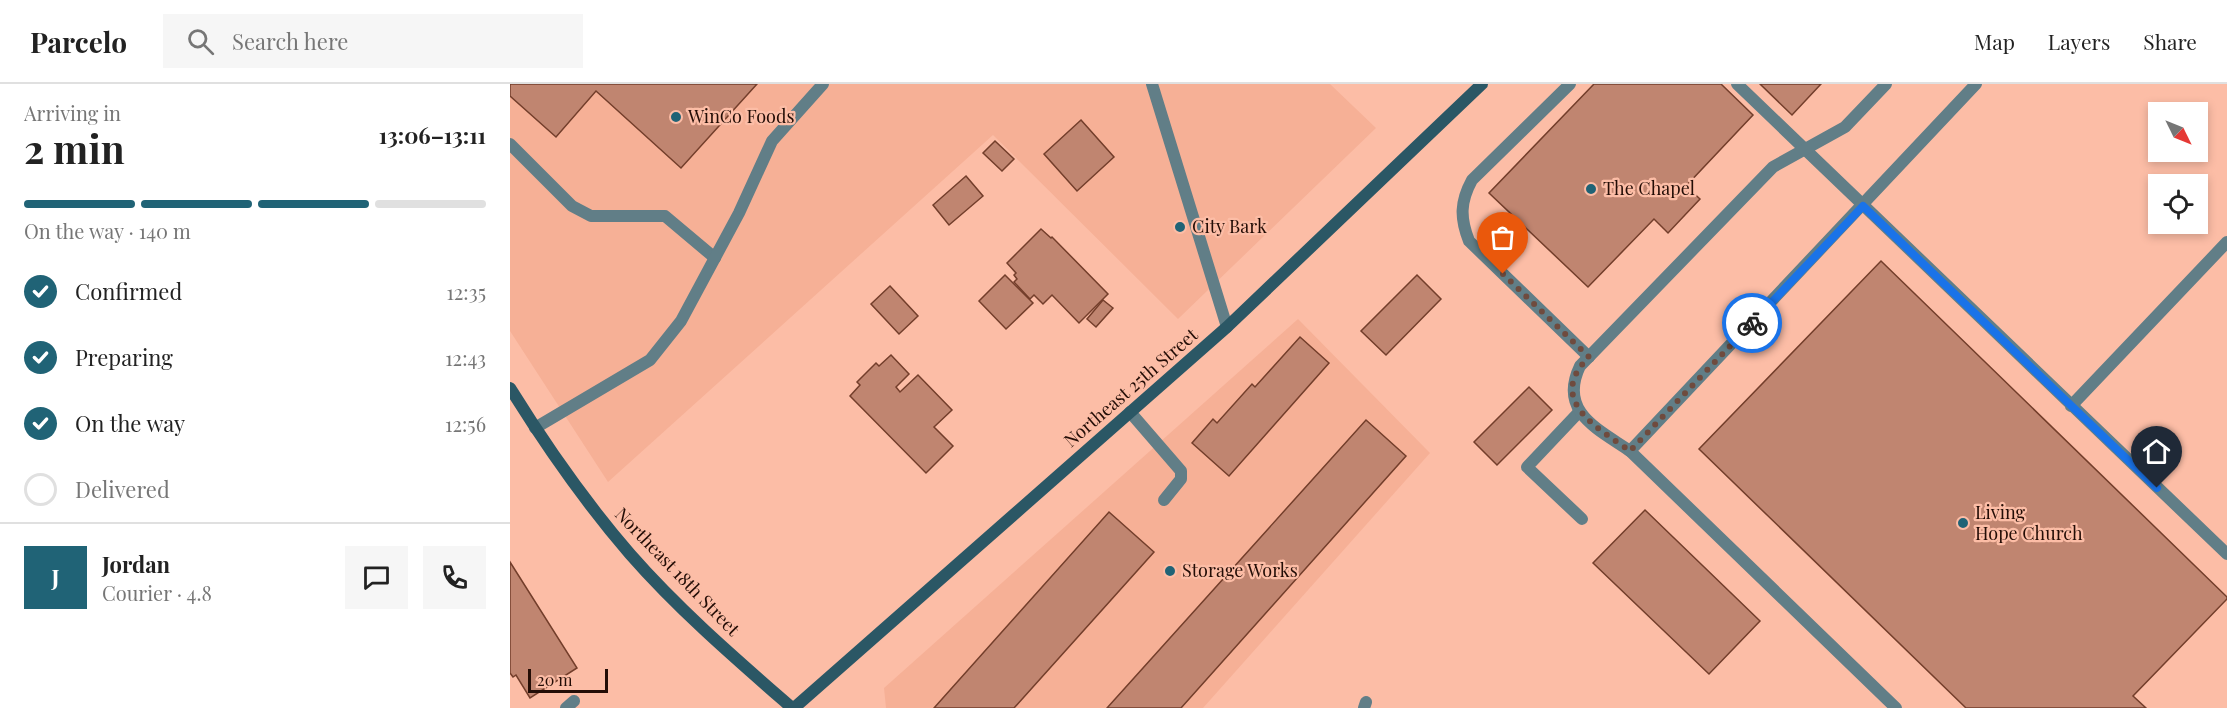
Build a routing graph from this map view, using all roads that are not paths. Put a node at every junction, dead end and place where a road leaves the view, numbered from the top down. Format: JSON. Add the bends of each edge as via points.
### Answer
{"nodes":[{"id":1,"x":823,"y":84,"type":"edge"},
{"id":2,"x":1152,"y":84,"type":"edge"},
{"id":3,"x":1482,"y":84,"type":"edge"},
{"id":4,"x":1570,"y":84,"type":"edge"},
{"id":5,"x":1737,"y":84,"type":"edge"},
{"id":6,"x":1886,"y":84,"type":"edge"},
{"id":7,"x":1976,"y":84,"type":"edge"},
{"id":8,"x":510,"y":144,"type":"edge"},
{"id":9,"x":1804,"y":150,"type":"junction"},
{"id":10,"x":1863,"y":206,"type":"junction"},
{"id":11,"x":2227,"y":242,"type":"edge"},
{"id":12,"x":715,"y":258,"type":"junction"},
{"id":13,"x":1227,"y":327,"type":"junction"},
{"id":14,"x":1589,"y":357,"type":"junction"},
{"id":15,"x":510,"y":388,"type":"edge"},
{"id":16,"x":2071,"y":406,"type":"junction"},
{"id":17,"x":1130,"y":412,"type":"junction"},
{"id":18,"x":1579,"y":412,"type":"junction"},
{"id":19,"x":535,"y":428,"type":"junction"},
{"id":20,"x":1630,"y":451,"type":"junction"},
{"id":21,"x":1164,"y":500,"type":"dead end"},
{"id":22,"x":1582,"y":519,"type":"dead end"},
{"id":23,"x":2227,"y":554,"type":"edge"},
{"id":24,"x":793,"y":708,"type":"edge"},
{"id":25,"x":1896,"y":708,"type":"edge"}],
"edges":[{"from":1,"to":12,"type":"lane","via":[[771,141]]},
{"from":2,"to":13,"type":"lane"},
{"from":3,"to":13,"type":"main road","name":"Northeast 25th Street"},
{"from":4,"to":14,"type":"lane","via":[[1472,180],[1461,210],[1469,241]]},
{"from":5,"to":9,"type":"lane"},
{"from":6,"to":9,"type":"lane","via":[[1845,127]]},
{"from":7,"to":10,"type":"lane"},
{"from":8,"to":12,"type":"lane","via":[[572,206],[591,216],[665,216]]},
{"from":9,"to":10,"type":"lane"},
{"from":9,"to":14,"type":"lane","via":[[1773,167]]},
{"from":10,"to":16,"type":"lane"},
{"from":10,"to":20,"type":"lane"},
{"from":11,"to":16,"type":"lane"},
{"from":12,"to":19,"type":"lane","via":[[681,321],[650,360]]},
{"from":13,"to":17,"type":"main road","name":"Northeast 25th Street"},
{"from":14,"to":18,"type":"lane","via":[[1575,377],[1574,401]]},
{"from":15,"to":19,"type":"main road","name":"Northeast 18th Street"},
{"from":16,"to":23,"type":"lane"},
{"from":17,"to":21,"type":"lane","via":[[1180,471],[1181,479]]},
{"from":17,"to":24,"type":"main road","name":"Northeast 25th Street"},
{"from":18,"to":20,"type":"lane"},
{"from":18,"to":22,"type":"lane","via":[[1527,467]]},
{"from":19,"to":24,"type":"main road","name":"Northeast 18th Street","via":[[631,555],[704,631]]},
{"from":20,"to":25,"type":"lane"}]}
